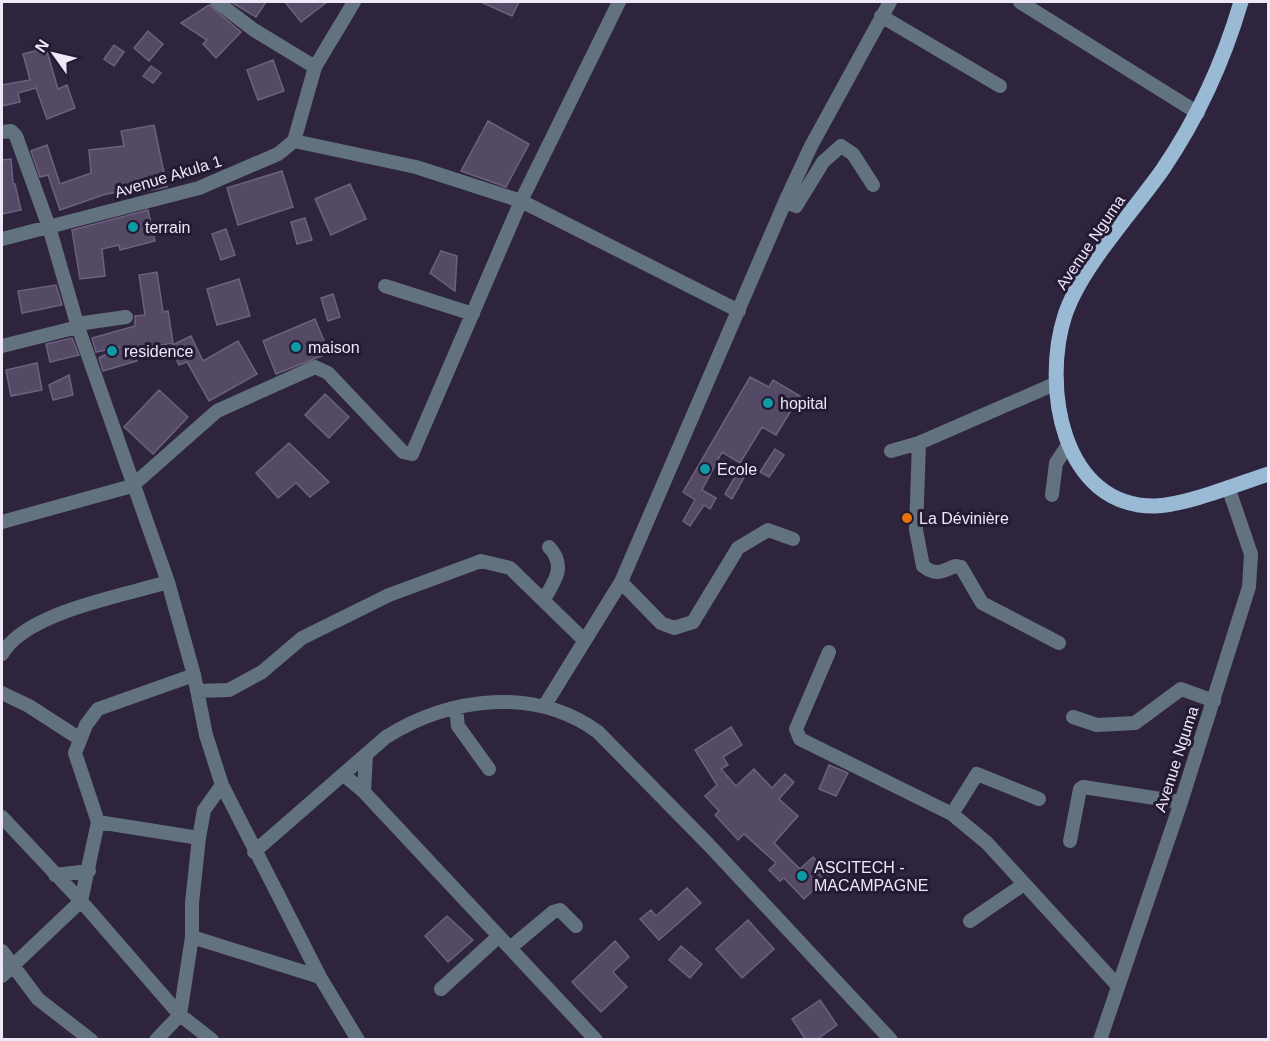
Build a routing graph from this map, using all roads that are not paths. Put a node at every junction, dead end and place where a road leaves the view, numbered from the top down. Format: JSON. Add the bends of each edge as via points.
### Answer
{"nodes":[{"id":1,"x":217,"y":2,"type":"edge"},
{"id":2,"x":354,"y":2,"type":"edge"},
{"id":3,"x":619,"y":2,"type":"edge"},
{"id":4,"x":890,"y":2,"type":"edge"},
{"id":5,"x":1020,"y":2,"type":"edge"},
{"id":6,"x":1241,"y":2,"type":"edge"},
{"id":7,"x":881,"y":16,"type":"junction"},
{"id":8,"x":315,"y":67,"type":"junction"},
{"id":9,"x":1000,"y":86,"type":"dead end"},
{"id":10,"x":1198,"y":113,"type":"junction"},
{"id":11,"x":6,"y":132,"type":"edge"},
{"id":12,"x":294,"y":141,"type":"junction"},
{"id":13,"x":873,"y":185,"type":"dead end"},
{"id":14,"x":521,"y":201,"type":"junction"},
{"id":15,"x":785,"y":202,"type":"junction"},
{"id":16,"x":49,"y":227,"type":"junction"},
{"id":17,"x":2,"y":240,"type":"edge"},
{"id":18,"x":385,"y":286,"type":"dead end"},
{"id":19,"x":739,"y":311,"type":"junction"},
{"id":20,"x":473,"y":314,"type":"junction"},
{"id":21,"x":126,"y":317,"type":"dead end"},
{"id":22,"x":78,"y":326,"type":"junction"},
{"id":23,"x":2,"y":346,"type":"edge"},
{"id":24,"x":1057,"y":383,"type":"junction"},
{"id":25,"x":919,"y":443,"type":"junction"},
{"id":26,"x":1068,"y":445,"type":"junction"},
{"id":27,"x":891,"y":451,"type":"dead end"},
{"id":28,"x":1269,"y":474,"type":"edge"},
{"id":29,"x":132,"y":486,"type":"junction"},
{"id":30,"x":1228,"y":487,"type":"junction"},
{"id":31,"x":1052,"y":495,"type":"dead end"},
{"id":32,"x":2,"y":522,"type":"edge"},
{"id":33,"x":793,"y":539,"type":"dead end"},
{"id":34,"x":549,"y":547,"type":"dead end"},
{"id":35,"x":168,"y":582,"type":"junction"},
{"id":36,"x":621,"y":582,"type":"junction"},
{"id":37,"x":544,"y":599,"type":"junction"},
{"id":38,"x":584,"y":640,"type":"junction"},
{"id":39,"x":1059,"y":643,"type":"dead end"},
{"id":40,"x":829,"y":652,"type":"dead end"},
{"id":41,"x":2,"y":654,"type":"edge"},
{"id":42,"x":194,"y":675,"type":"junction"},
{"id":43,"x":197,"y":691,"type":"junction"},
{"id":44,"x":2,"y":693,"type":"edge"},
{"id":45,"x":1214,"y":700,"type":"junction"},
{"id":46,"x":545,"y":705,"type":"junction"},
{"id":47,"x":456,"y":709,"type":"junction"},
{"id":48,"x":1072,"y":717,"type":"dead end"},
{"id":49,"x":80,"y":739,"type":"junction"},
{"id":50,"x":366,"y":755,"type":"junction"},
{"id":51,"x":489,"y":769,"type":"dead end"},
{"id":52,"x":344,"y":775,"type":"junction"},
{"id":53,"x":222,"y":785,"type":"junction"},
{"id":54,"x":364,"y":792,"type":"junction"},
{"id":55,"x":1039,"y":799,"type":"dead end"},
{"id":56,"x":1181,"y":802,"type":"junction"},
{"id":57,"x":952,"y":814,"type":"junction"},
{"id":58,"x":2,"y":817,"type":"edge"},
{"id":59,"x":98,"y":822,"type":"junction"},
{"id":60,"x":199,"y":838,"type":"junction"},
{"id":61,"x":1070,"y":841,"type":"dead end"},
{"id":62,"x":254,"y":852,"type":"junction"},
{"id":63,"x":89,"y":871,"type":"junction"},
{"id":64,"x":55,"y":875,"type":"junction"},
{"id":65,"x":1024,"y":884,"type":"junction"},
{"id":66,"x":81,"y":901,"type":"junction"},
{"id":67,"x":970,"y":921,"type":"dead end"},
{"id":68,"x":576,"y":926,"type":"dead end"},
{"id":69,"x":499,"y":936,"type":"junction"},
{"id":70,"x":192,"y":937,"type":"junction"},
{"id":71,"x":510,"y":948,"type":"junction"},
{"id":72,"x":2,"y":951,"type":"edge"},
{"id":73,"x":12,"y":964,"type":"junction"},
{"id":74,"x":2,"y":976,"type":"edge"},
{"id":75,"x":320,"y":977,"type":"junction"},
{"id":76,"x":1118,"y":986,"type":"junction"},
{"id":77,"x":441,"y":989,"type":"dead end"},
{"id":78,"x":180,"y":1015,"type":"junction"},
{"id":79,"x":91,"y":1040,"type":"edge"},
{"id":80,"x":156,"y":1040,"type":"edge"},
{"id":81,"x":212,"y":1040,"type":"edge"},
{"id":82,"x":357,"y":1040,"type":"edge"},
{"id":83,"x":596,"y":1040,"type":"edge"},
{"id":84,"x":891,"y":1040,"type":"edge"},
{"id":85,"x":1100,"y":1040,"type":"edge"}],
"edges":[{"from":1,"to":8,"type":"street"},
{"from":2,"to":8,"type":"street"},
{"from":3,"to":14,"type":"street"},
{"from":4,"to":7,"type":"street"},
{"from":5,"to":10,"type":"street"},
{"from":6,"to":10,"type":"main road","name":"Avenue Nguma","via":[[1226,54]]},
{"from":7,"to":9,"type":"street"},
{"from":7,"to":15,"type":"street"},
{"from":8,"to":12,"type":"street"},
{"from":10,"to":24,"type":"main road","name":"Avenue Nguma","via":[[1076,292],[1065,316]]},
{"from":11,"to":16,"type":"street","via":[[16,136]]},
{"from":12,"to":14,"type":"street","via":[[416,167]]},
{"from":12,"to":16,"type":"street","name":"Avenue Akula 1","via":[[263,162],[199,188]]},
{"from":13,"to":15,"type":"street","via":[[853,154],[840,146],[823,162],[796,206]]},
{"from":14,"to":19,"type":"street"},
{"from":14,"to":20,"type":"street"},
{"from":15,"to":19,"type":"street"},
{"from":16,"to":17,"type":"street","name":"Avenue Akula 1"},
{"from":16,"to":22,"type":"street"},
{"from":18,"to":20,"type":"street"},
{"from":19,"to":36,"type":"street"},
{"from":20,"to":29,"type":"street","via":[[412,454],[403,452],[328,373],[315,367],[217,411]]},
{"from":21,"to":22,"type":"street"},
{"from":22,"to":23,"type":"street"},
{"from":22,"to":29,"type":"street"},
{"from":24,"to":25,"type":"street"},
{"from":24,"to":26,"type":"main road","name":"Avenue Nguma","via":[[1060,420]]},
{"from":25,"to":27,"type":"street"},
{"from":25,"to":39,"type":"street","via":[[916,530],[923,566],[932,573],[960,567],[982,603]]},
{"from":26,"to":30,"type":"main road","name":"Avenue Nguma","via":[[1086,474],[1113,495],[1131,503],[1156,506]]},
{"from":26,"to":31,"type":"street","via":[[1056,463]]},
{"from":28,"to":30,"type":"main road","name":"Avenue Nguma"},
{"from":29,"to":32,"type":"street"},
{"from":29,"to":35,"type":"street"},
{"from":30,"to":45,"type":"street","name":"Avenue Nguma","via":[[1248,542],[1252,571]]},
{"from":33,"to":36,"type":"street","via":[[768,530],[738,548],[693,622],[674,628],[661,623]]},
{"from":34,"to":37,"type":"street","via":[[557,556],[559,569],[557,580]]},
{"from":35,"to":41,"type":"street","via":[[48,618],[23,630]]},
{"from":35,"to":42,"type":"street"},
{"from":36,"to":38,"type":"street"},
{"from":37,"to":38,"type":"street"},
{"from":37,"to":43,"type":"street","via":[[510,568],[496,562],[470,563],[389,595],[302,638],[262,672],[229,690]]},
{"from":38,"to":46,"type":"street"},
{"from":40,"to":57,"type":"street","via":[[796,729],[800,739]]},
{"from":42,"to":43,"type":"street"},
{"from":42,"to":49,"type":"street","via":[[99,709],[91,716]]},
{"from":43,"to":53,"type":"street"},
{"from":44,"to":49,"type":"street"},
{"from":45,"to":48,"type":"street","via":[[1181,688],[1130,725],[1097,725]]},
{"from":45,"to":56,"type":"street","name":"Avenue Nguma"},
{"from":46,"to":47,"type":"street","via":[[495,700]]},
{"from":46,"to":84,"type":"street","via":[[598,732]]},
{"from":47,"to":50,"type":"street","via":[[406,724]]},
{"from":47,"to":51,"type":"street","via":[[458,726]]},
{"from":49,"to":59,"type":"street","via":[[75,753]]},
{"from":50,"to":52,"type":"street"},
{"from":50,"to":54,"type":"street"},
{"from":52,"to":54,"type":"street"},
{"from":52,"to":62,"type":"street"},
{"from":53,"to":60,"type":"street","via":[[204,810]]},
{"from":53,"to":62,"type":"street"},
{"from":54,"to":69,"type":"street"},
{"from":55,"to":57,"type":"street","via":[[977,774]]},
{"from":56,"to":61,"type":"street","via":[[1083,787]]},
{"from":56,"to":76,"type":"street","name":"Avenue Nguma"},
{"from":57,"to":65,"type":"street","via":[[987,843]]},
{"from":58,"to":64,"type":"street"},
{"from":59,"to":60,"type":"street"},
{"from":59,"to":63,"type":"street"},
{"from":60,"to":70,"type":"street"},
{"from":62,"to":75,"type":"street"},
{"from":63,"to":64,"type":"street"},
{"from":63,"to":66,"type":"street"},
{"from":64,"to":66,"type":"street"},
{"from":65,"to":67,"type":"street"},
{"from":65,"to":76,"type":"street"},
{"from":66,"to":73,"type":"street"},
{"from":66,"to":78,"type":"street"},
{"from":68,"to":71,"type":"street","via":[[560,910],[553,912]]},
{"from":69,"to":71,"type":"street"},
{"from":69,"to":77,"type":"street"},
{"from":70,"to":75,"type":"street"},
{"from":70,"to":78,"type":"street"},
{"from":71,"to":83,"type":"street"},
{"from":72,"to":73,"type":"street"},
{"from":73,"to":74,"type":"street"},
{"from":73,"to":79,"type":"street","via":[[38,999]]},
{"from":75,"to":82,"type":"street"},
{"from":76,"to":85,"type":"street","name":"Avenue Nguma"},
{"from":78,"to":80,"type":"street"},
{"from":78,"to":81,"type":"street"}]}
